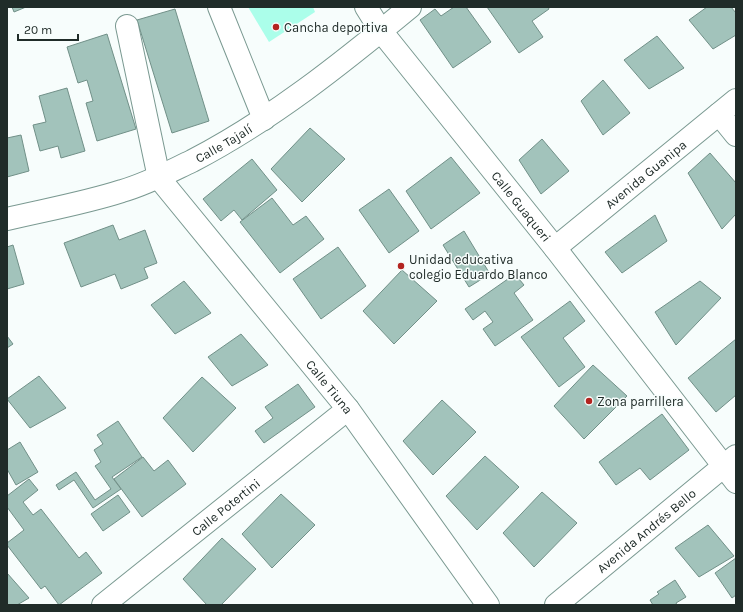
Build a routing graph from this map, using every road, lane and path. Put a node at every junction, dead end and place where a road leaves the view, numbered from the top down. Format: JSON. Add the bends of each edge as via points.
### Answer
{"nodes":[{"id":1,"x":219,"y":7,"type":"edge"},
{"id":2,"x":366,"y":7,"type":"edge"},
{"id":3,"x":410,"y":7,"type":"edge"},
{"id":4,"x":127,"y":26,"type":"dead end"},
{"id":5,"x":381,"y":31,"type":"junction"},
{"id":6,"x":736,"y":100,"type":"edge"},
{"id":7,"x":719,"y":114,"type":"junction"},
{"id":8,"x":264,"y":119,"type":"junction"},
{"id":9,"x":736,"y":135,"type":"edge"},
{"id":10,"x":159,"y":178,"type":"junction"},
{"id":11,"x":7,"y":219,"type":"edge"},
{"id":12,"x":555,"y":248,"type":"junction"},
{"id":13,"x":348,"y":409,"type":"junction"},
{"id":14,"x":732,"y":468,"type":"edge"},
{"id":15,"x":103,"y":605,"type":"edge"},
{"id":16,"x":488,"y":605,"type":"edge"},
{"id":17,"x":556,"y":605,"type":"edge"}],
"edges":[{"from":1,"to":8,"type":"street"},
{"from":2,"to":5,"type":"street","name":"Calle Guaqueri"},
{"from":3,"to":5,"type":"street","name":"Calle Tajalí"},
{"from":4,"to":10,"type":"street"},
{"from":5,"to":8,"type":"street","name":"Calle Tajalí"},
{"from":5,"to":12,"type":"street","name":"Calle Guaqueri"},
{"from":6,"to":7,"type":"street","name":"Avenida Guanipa"},
{"from":7,"to":9,"type":"street"},
{"from":7,"to":12,"type":"street","name":"Avenida Guanipa"},
{"from":8,"to":10,"type":"street","name":"Calle Tajalí"},
{"from":10,"to":11,"type":"street","name":"Calle Tajalí","via":[[122,191]]},
{"from":10,"to":13,"type":"street","name":"Calle Tiuna"},
{"from":12,"to":14,"type":"street","name":"Calle Guaqueri"},
{"from":13,"to":15,"type":"street","name":"Calle Potertini"},
{"from":13,"to":16,"type":"street","name":"Calle Tiuna"},
{"from":14,"to":17,"type":"street","name":"Avenida Andrés Bello"}]}
